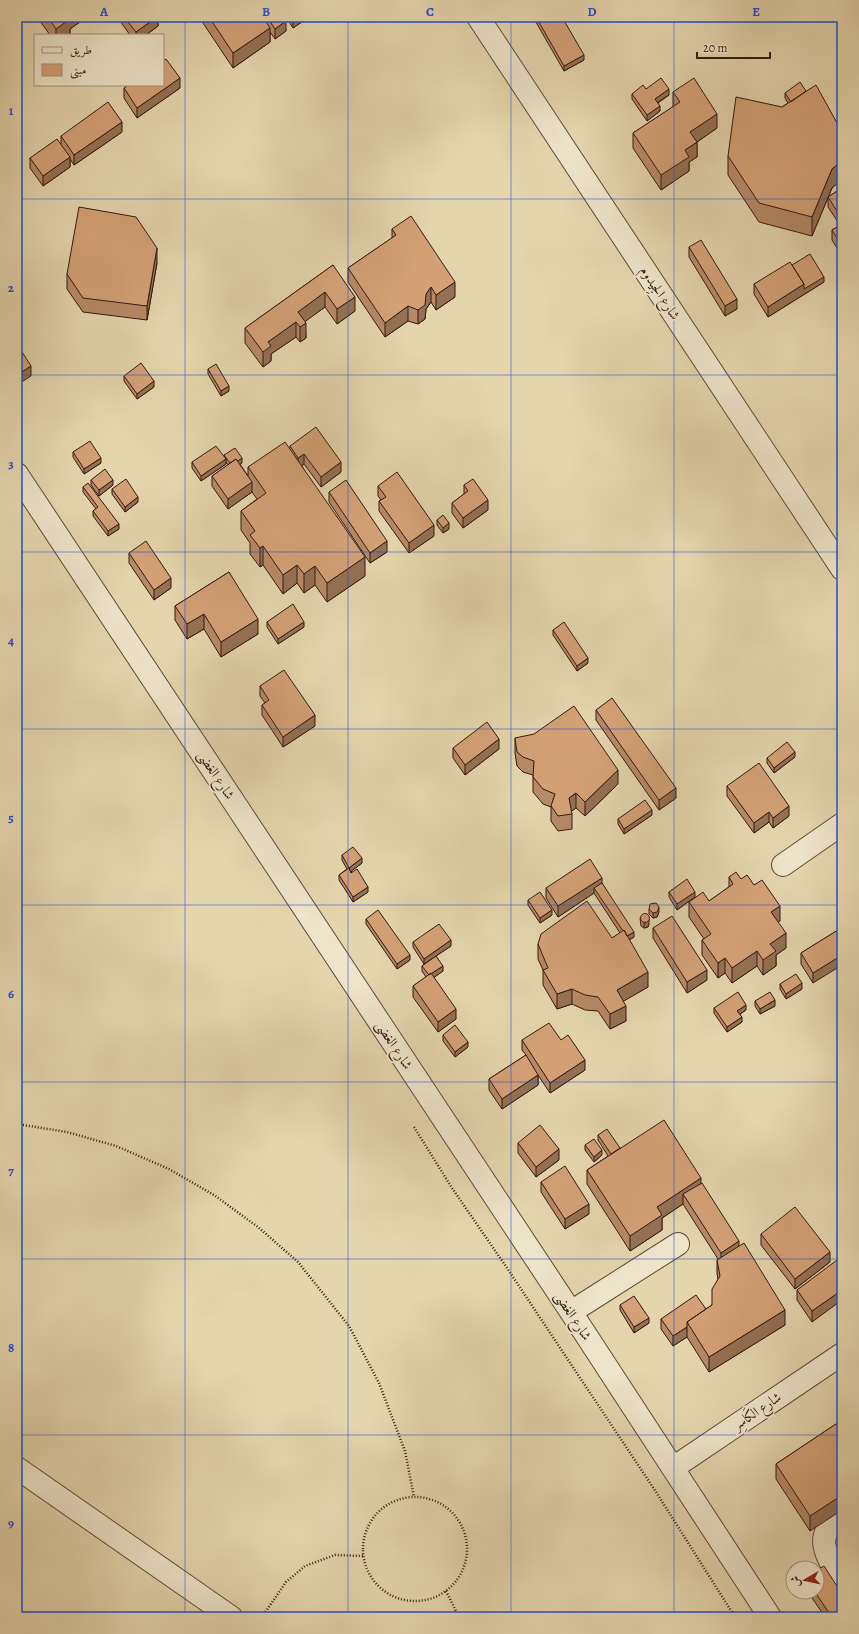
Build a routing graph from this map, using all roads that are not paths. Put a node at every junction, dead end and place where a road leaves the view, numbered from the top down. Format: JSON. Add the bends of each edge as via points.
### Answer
{"nodes":[{"id":1,"x":478,"y":17,"type":"edge"},
{"id":2,"x":17,"y":474,"type":"edge"},
{"id":3,"x":842,"y":569,"type":"edge"},
{"id":4,"x":842,"y":824,"type":"edge"},
{"id":5,"x":783,"y":865,"type":"dead end"},
{"id":6,"x":678,"y":1244,"type":"dead end"},
{"id":7,"x":571,"y":1312,"type":"junction"},
{"id":8,"x":842,"y":1354,"type":"edge"},
{"id":9,"x":17,"y":1468,"type":"edge"},
{"id":10,"x":673,"y":1468,"type":"junction"},
{"id":11,"x":842,"y":1516,"type":"edge"},
{"id":12,"x":842,"y":1582,"type":"edge"},
{"id":13,"x":231,"y":1617,"type":"edge"},
{"id":14,"x":770,"y":1617,"type":"edge"}],
"edges":[{"from":1,"to":3,"type":"street","name":"شارع الجِيدوم"},
{"from":2,"to":7,"type":"street","name":"شارع الغضى"},
{"from":4,"to":5,"type":"street"},
{"from":6,"to":7,"type":"street"},
{"from":7,"to":10,"type":"street","name":"شارع الغضى"},
{"from":8,"to":10,"type":"street","name":"شارع الكَاسِر"},
{"from":9,"to":13,"type":"street"},
{"from":10,"to":14,"type":"street","name":"شارع الغضى"},
{"from":11,"to":12,"type":"street","via":[[831,1524],[823,1542],[825,1552]]}]}
